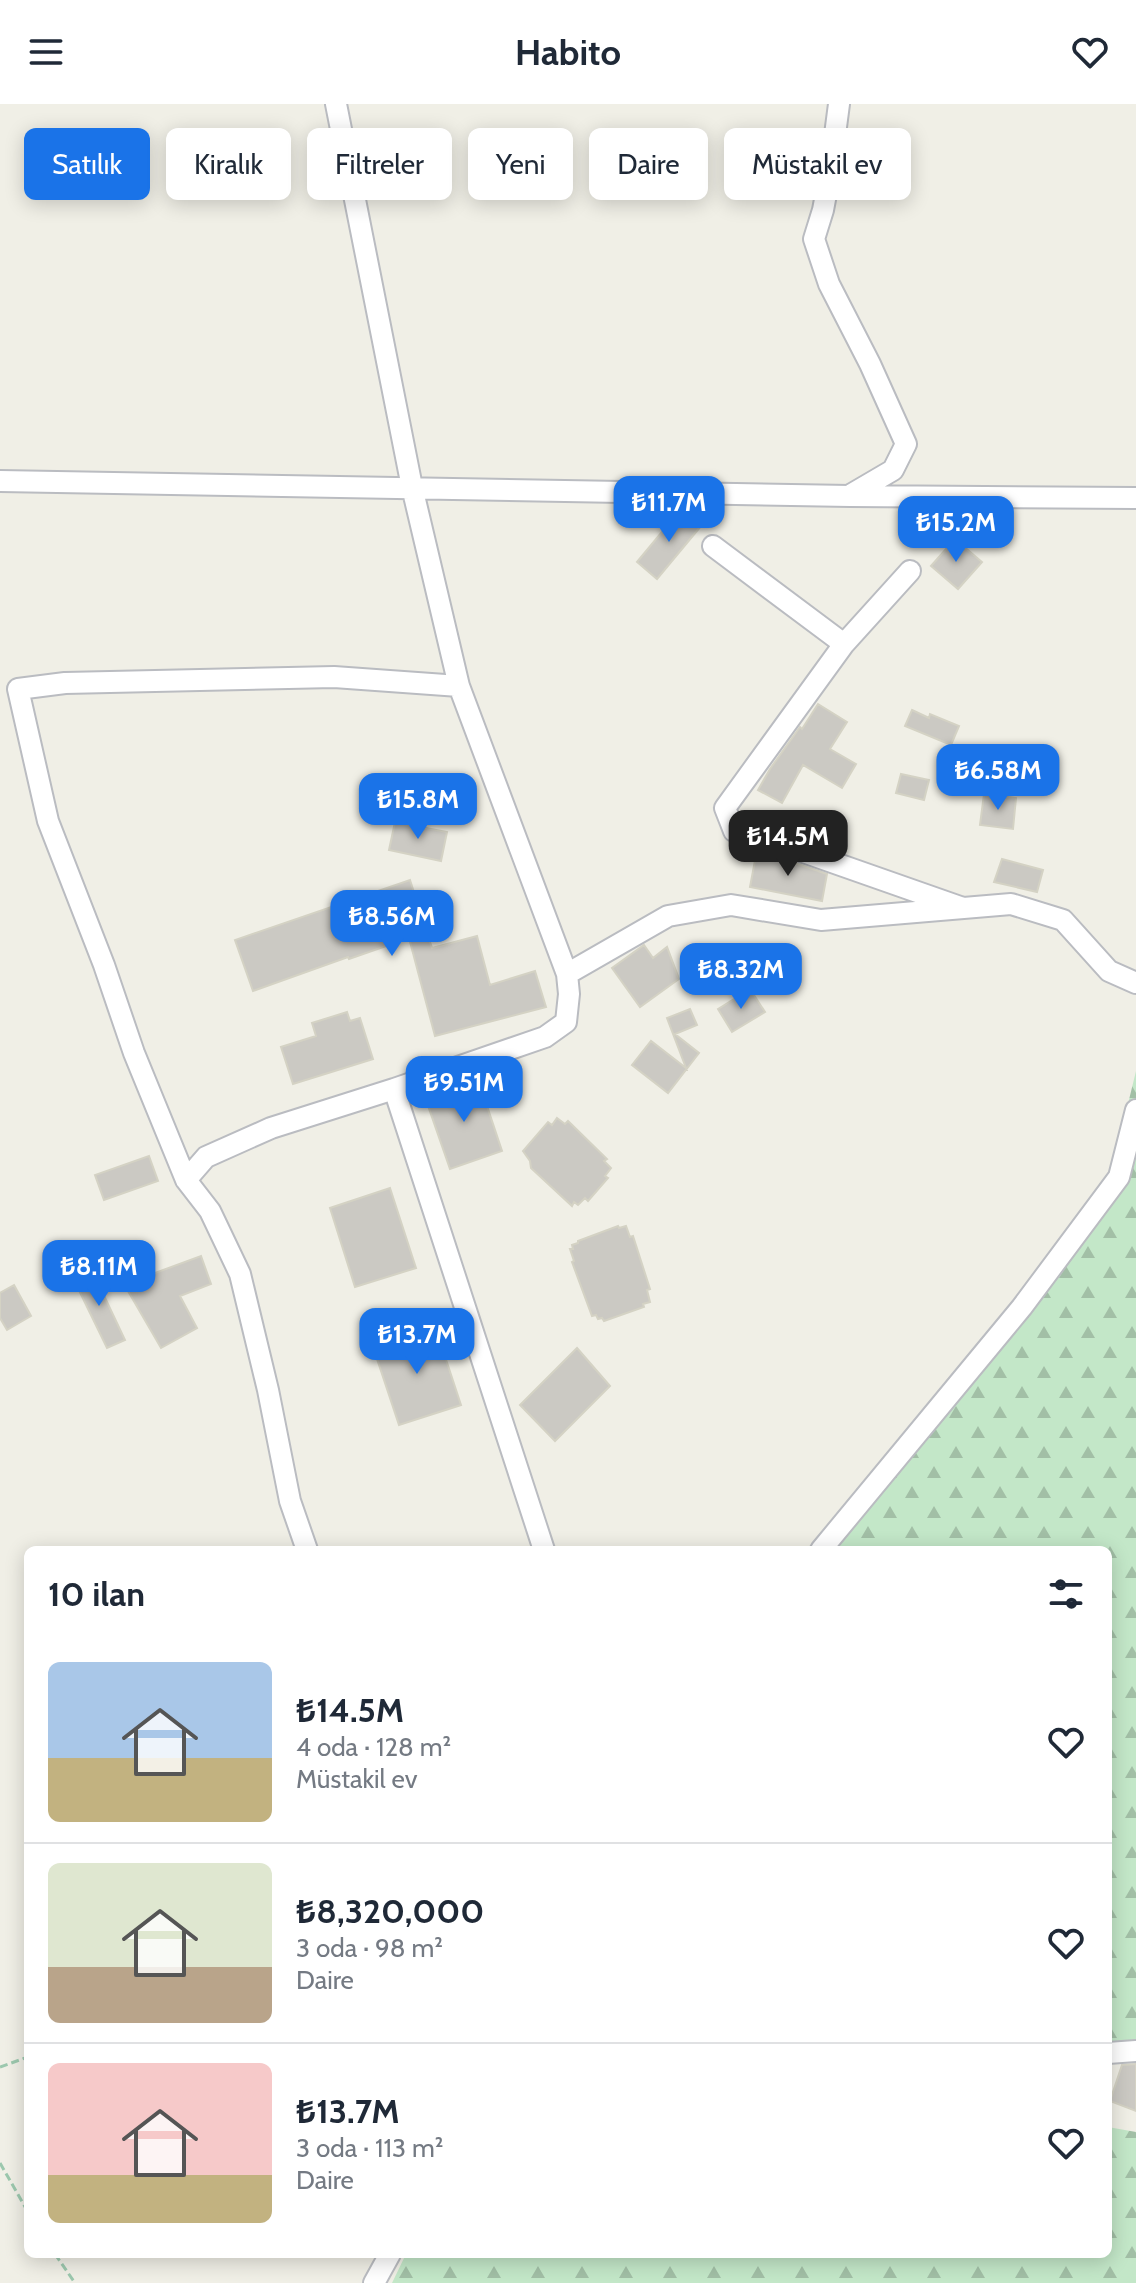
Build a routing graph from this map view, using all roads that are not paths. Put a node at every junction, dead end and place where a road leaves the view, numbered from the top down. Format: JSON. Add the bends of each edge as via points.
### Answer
{"nodes":[{"id":1,"x":336,"y":104,"type":"edge"},
{"id":2,"x":839,"y":104,"type":"edge"},
{"id":3,"x":0,"y":481,"type":"edge"},
{"id":4,"x":412,"y":487,"type":"junction"},
{"id":5,"x":850,"y":496,"type":"junction"},
{"id":6,"x":1136,"y":498,"type":"edge"},
{"id":7,"x":713,"y":546,"type":"dead end"},
{"id":8,"x":910,"y":571,"type":"dead end"},
{"id":9,"x":844,"y":644,"type":"junction"},
{"id":10,"x":459,"y":686,"type":"junction"},
{"id":11,"x":963,"y":908,"type":"junction"},
{"id":12,"x":567,"y":974,"type":"junction"},
{"id":13,"x":1136,"y":983,"type":"edge"},
{"id":14,"x":394,"y":1089,"type":"junction"},
{"id":15,"x":1136,"y":1110,"type":"edge"},
{"id":16,"x":186,"y":1180,"type":"junction"},
{"id":17,"x":306,"y":1546,"type":"edge"},
{"id":18,"x":543,"y":1546,"type":"edge"},
{"id":19,"x":824,"y":1546,"type":"edge"},
{"id":20,"x":1136,"y":2051,"type":"edge"},
{"id":21,"x":1112,"y":2053,"type":"edge"},
{"id":22,"x":388,"y":2258,"type":"edge"},
{"id":23,"x":374,"y":2283,"type":"edge"}],
"edges":[{"from":1,"to":4,"type":"street"},
{"from":2,"to":5,"type":"street","via":[[814,239],[829,284],[906,444],[893,470]]},
{"from":3,"to":4,"type":"street"},
{"from":4,"to":5,"type":"street"},
{"from":4,"to":10,"type":"street"},
{"from":5,"to":6,"type":"street"},
{"from":7,"to":9,"type":"street"},
{"from":8,"to":9,"type":"street"},
{"from":9,"to":11,"type":"street","via":[[725,808],[734,831]]},
{"from":10,"to":12,"type":"street"},
{"from":10,"to":16,"type":"street","via":[[334,677],[65,683],[18,689],[48,821]]},
{"from":11,"to":12,"type":"street","via":[[821,920],[731,905],[668,916]]},
{"from":11,"to":13,"type":"street","via":[[1011,904],[1063,920],[1109,971]]},
{"from":12,"to":14,"type":"street","via":[[566,1022],[545,1037]]},
{"from":14,"to":16,"type":"street","via":[[271,1128],[206,1157]]},
{"from":14,"to":18,"type":"street"},
{"from":15,"to":19,"type":"street","via":[[1119,1177],[1022,1307]]},
{"from":16,"to":17,"type":"street","via":[[210,1211],[240,1274],[290,1501]]},
{"from":20,"to":21,"type":"street"},
{"from":22,"to":23,"type":"street"}]}
